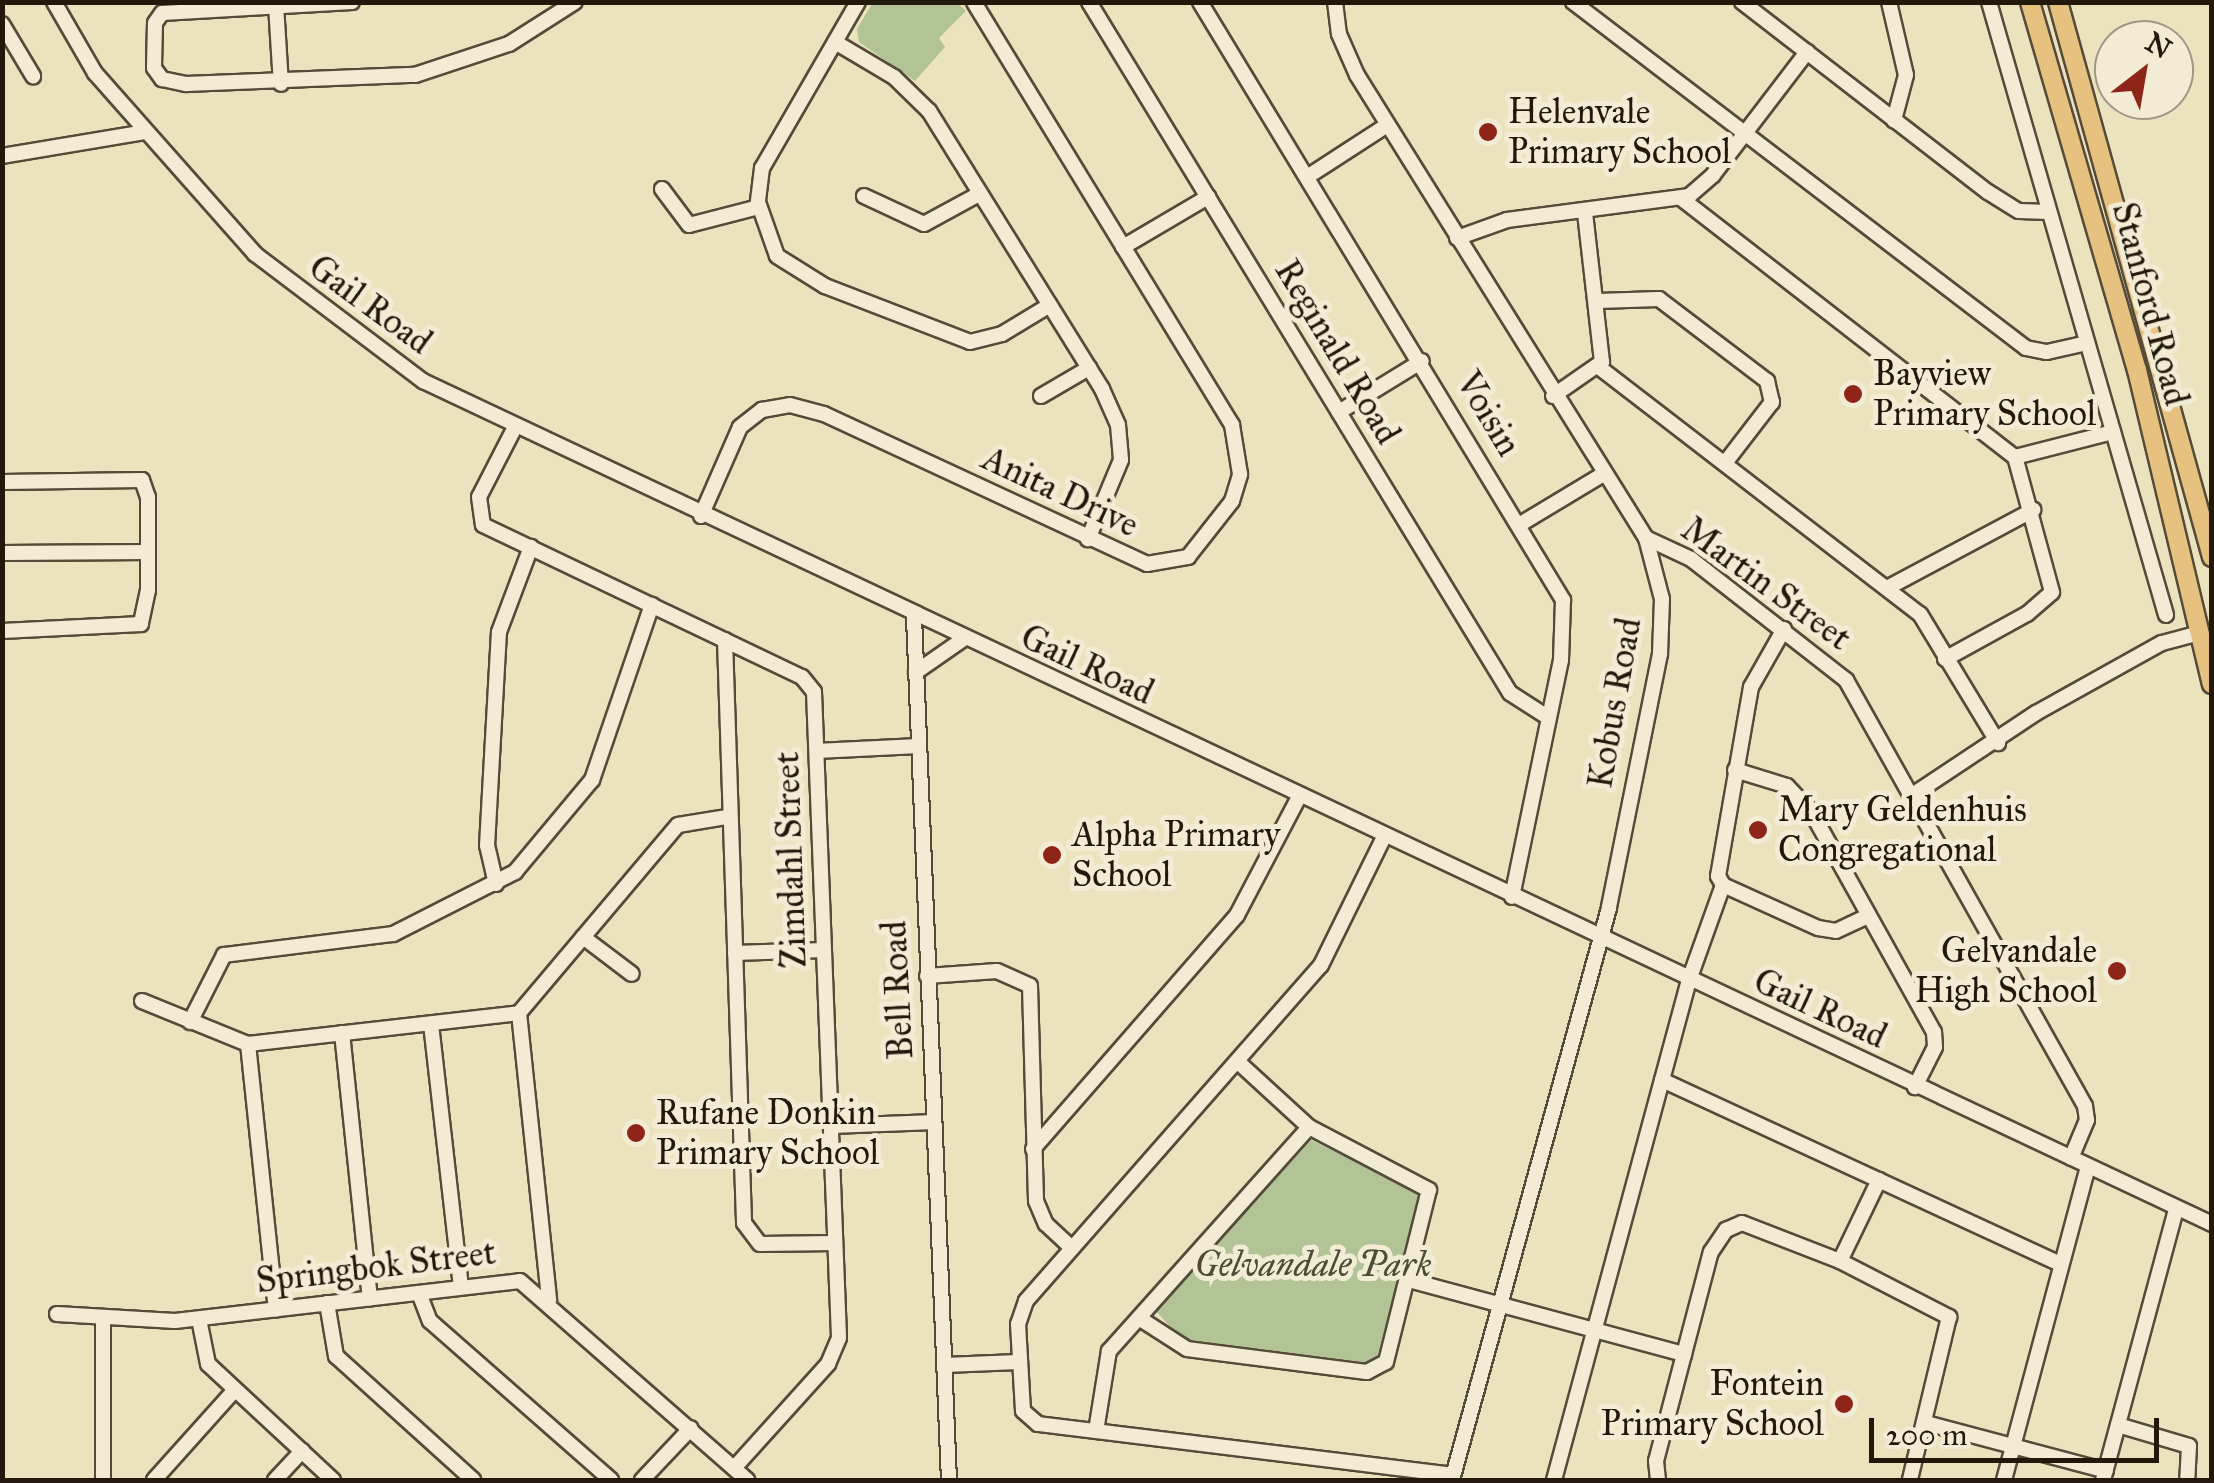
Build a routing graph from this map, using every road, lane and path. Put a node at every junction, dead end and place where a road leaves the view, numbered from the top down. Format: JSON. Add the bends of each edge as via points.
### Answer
{"nodes":[{"id":1,"x":54,"y":2,"type":"edge"},
{"id":2,"x":352,"y":2,"type":"edge"},
{"id":3,"x":575,"y":2,"type":"edge"},
{"id":4,"x":858,"y":2,"type":"edge"},
{"id":5,"x":974,"y":2,"type":"edge"},
{"id":6,"x":1088,"y":2,"type":"edge"},
{"id":7,"x":1200,"y":2,"type":"edge"},
{"id":8,"x":1335,"y":2,"type":"edge"},
{"id":9,"x":1573,"y":2,"type":"edge"},
{"id":10,"x":1742,"y":2,"type":"edge"},
{"id":11,"x":1889,"y":2,"type":"edge"},
{"id":12,"x":1989,"y":2,"type":"edge"},
{"id":13,"x":2030,"y":2,"type":"edge"},
{"id":14,"x":2058,"y":2,"type":"edge"},
{"id":15,"x":276,"y":7,"type":"edge"},
{"id":16,"x":2,"y":24,"type":"edge"},
{"id":17,"x":834,"y":42,"type":"junction"},
{"id":18,"x":1807,"y":52,"type":"junction"},
{"id":19,"x":33,"y":76,"type":"dead end"},
{"id":20,"x":281,"y":84,"type":"junction"},
{"id":21,"x":1894,"y":120,"type":"junction"},
{"id":22,"x":1387,"y":125,"type":"junction"},
{"id":23,"x":145,"y":132,"type":"junction"},
{"id":24,"x":1744,"y":134,"type":"junction"},
{"id":25,"x":2,"y":156,"type":"edge"},
{"id":26,"x":1307,"y":177,"type":"junction"},
{"id":27,"x":662,"y":189,"type":"dead end"},
{"id":28,"x":979,"y":194,"type":"junction"},
{"id":29,"x":864,"y":196,"type":"dead end"},
{"id":30,"x":1208,"y":196,"type":"junction"},
{"id":31,"x":1682,"y":199,"type":"junction"},
{"id":32,"x":759,"y":207,"type":"junction"},
{"id":33,"x":1585,"y":212,"type":"junction"},
{"id":34,"x":2049,"y":212,"type":"junction"},
{"id":35,"x":1457,"y":238,"type":"junction"},
{"id":36,"x":1123,"y":247,"type":"junction"},
{"id":37,"x":1598,"y":301,"type":"junction"},
{"id":38,"x":1050,"y":305,"type":"junction"},
{"id":39,"x":2087,"y":343,"type":"junction"},
{"id":40,"x":1422,"y":361,"type":"junction"},
{"id":41,"x":1089,"y":368,"type":"junction"},
{"id":42,"x":1600,"y":368,"type":"junction"},
{"id":43,"x":1041,"y":396,"type":"dead end"},
{"id":44,"x":1553,"y":396,"type":"junction"},
{"id":45,"x":1339,"y":412,"type":"junction"},
{"id":46,"x":514,"y":429,"type":"junction"},
{"id":47,"x":2113,"y":432,"type":"junction"},
{"id":48,"x":2015,"y":458,"type":"junction"},
{"id":49,"x":1725,"y":463,"type":"junction"},
{"id":50,"x":1602,"y":475,"type":"junction"},
{"id":51,"x":2,"y":482,"type":"edge"},
{"id":52,"x":2033,"y":510,"type":"junction"},
{"id":53,"x":701,"y":516,"type":"junction"},
{"id":54,"x":1519,"y":525,"type":"junction"},
{"id":55,"x":1646,"y":538,"type":"junction"},
{"id":56,"x":1088,"y":539,"type":"junction"},
{"id":57,"x":531,"y":548,"type":"junction"},
{"id":58,"x":2,"y":552,"type":"edge"},
{"id":59,"x":148,"y":552,"type":"junction"},
{"id":60,"x":2212,"y":557,"type":"edge"},
{"id":61,"x":1887,"y":588,"type":"junction"},
{"id":62,"x":652,"y":605,"type":"junction"},
{"id":63,"x":2166,"y":615,"type":"dead end"},
{"id":64,"x":914,"y":616,"type":"junction"},
{"id":65,"x":1784,"y":629,"type":"junction"},
{"id":66,"x":2,"y":631,"type":"edge"},
{"id":67,"x":2200,"y":633,"type":"junction"},
{"id":68,"x":724,"y":640,"type":"junction"},
{"id":69,"x":962,"y":640,"type":"junction"},
{"id":70,"x":1945,"y":659,"type":"junction"},
{"id":71,"x":916,"y":672,"type":"junction"},
{"id":72,"x":2212,"y":684,"type":"edge"},
{"id":73,"x":1549,"y":718,"type":"junction"},
{"id":74,"x":1998,"y":743,"type":"junction"},
{"id":75,"x":917,"y":746,"type":"junction"},
{"id":76,"x":818,"y":751,"type":"junction"},
{"id":77,"x":1736,"y":770,"type":"junction"},
{"id":78,"x":1911,"y":796,"type":"junction"},
{"id":79,"x":1299,"y":797,"type":"junction"},
{"id":80,"x":727,"y":817,"type":"junction"},
{"id":81,"x":1384,"y":837,"type":"junction"},
{"id":82,"x":496,"y":884,"type":"junction"},
{"id":83,"x":1723,"y":885,"type":"junction"},
{"id":84,"x":1512,"y":897,"type":"junction"},
{"id":85,"x":1868,"y":916,"type":"junction"},
{"id":86,"x":583,"y":937,"type":"junction"},
{"id":87,"x":1601,"y":939,"type":"junction"},
{"id":88,"x":824,"y":950,"type":"junction"},
{"id":89,"x":735,"y":953,"type":"junction"},
{"id":90,"x":632,"y":974,"type":"dead end"},
{"id":91,"x":927,"y":976,"type":"junction"},
{"id":92,"x":1689,"y":980,"type":"junction"},
{"id":93,"x":142,"y":1001,"type":"dead end"},
{"id":94,"x":519,"y":1012,"type":"junction"},
{"id":95,"x":190,"y":1022,"type":"junction"},
{"id":96,"x":431,"y":1024,"type":"junction"},
{"id":97,"x":342,"y":1033,"type":"junction"},
{"id":98,"x":248,"y":1044,"type":"junction"},
{"id":99,"x":1238,"y":1062,"type":"junction"},
{"id":100,"x":1662,"y":1080,"type":"junction"},
{"id":101,"x":1915,"y":1087,"type":"junction"},
{"id":102,"x":1031,"y":1108,"type":"junction"},
{"id":103,"x":1059,"y":1120,"type":"junction"},
{"id":104,"x":934,"y":1122,"type":"junction"},
{"id":105,"x":832,"y":1126,"type":"junction"},
{"id":106,"x":1309,"y":1127,"type":"junction"},
{"id":107,"x":1033,"y":1149,"type":"junction"},
{"id":108,"x":2071,"y":1158,"type":"junction"},
{"id":109,"x":2088,"y":1167,"type":"junction"},
{"id":110,"x":1879,"y":1180,"type":"junction"},
{"id":111,"x":2176,"y":1209,"type":"junction"},
{"id":112,"x":2212,"y":1224,"type":"edge"},
{"id":113,"x":835,"y":1243,"type":"junction"},
{"id":114,"x":1071,"y":1248,"type":"junction"},
{"id":115,"x":1840,"y":1261,"type":"junction"},
{"id":116,"x":2061,"y":1264,"type":"junction"},
{"id":117,"x":1409,"y":1280,"type":"junction"},
{"id":118,"x":461,"y":1286,"type":"junction"},
{"id":119,"x":419,"y":1294,"type":"junction"},
{"id":120,"x":370,"y":1299,"type":"junction"},
{"id":121,"x":549,"y":1300,"type":"junction"},
{"id":122,"x":327,"y":1303,"type":"junction"},
{"id":123,"x":1502,"y":1305,"type":"junction"},
{"id":124,"x":276,"y":1310,"type":"junction"},
{"id":125,"x":57,"y":1314,"type":"dead end"},
{"id":126,"x":104,"y":1318,"type":"junction"},
{"id":127,"x":1138,"y":1318,"type":"junction"},
{"id":128,"x":199,"y":1319,"type":"junction"},
{"id":129,"x":1594,"y":1331,"type":"junction"},
{"id":130,"x":1684,"y":1354,"type":"junction"},
{"id":131,"x":1018,"y":1362,"type":"junction"},
{"id":132,"x":945,"y":1364,"type":"junction"},
{"id":133,"x":233,"y":1392,"type":"junction"},
{"id":134,"x":1926,"y":1422,"type":"junction"},
{"id":135,"x":2118,"y":1425,"type":"junction"},
{"id":136,"x":691,"y":1428,"type":"junction"},
{"id":137,"x":1096,"y":1430,"type":"junction"},
{"id":138,"x":2014,"y":1447,"type":"junction"},
{"id":139,"x":302,"y":1451,"type":"junction"},
{"id":140,"x":1358,"y":1463,"type":"junction"},
{"id":141,"x":734,"y":1468,"type":"junction"},
{"id":142,"x":2105,"y":1476,"type":"edge"},
{"id":143,"x":1453,"y":1478,"type":"edge"},
{"id":144,"x":104,"y":1480,"type":"edge"},
{"id":145,"x":154,"y":1480,"type":"edge"},
{"id":146,"x":275,"y":1480,"type":"edge"},
{"id":147,"x":333,"y":1480,"type":"edge"},
{"id":148,"x":473,"y":1480,"type":"edge"},
{"id":149,"x":611,"y":1480,"type":"edge"},
{"id":150,"x":642,"y":1480,"type":"edge"},
{"id":151,"x":747,"y":1480,"type":"edge"},
{"id":152,"x":949,"y":1480,"type":"edge"},
{"id":153,"x":1353,"y":1480,"type":"edge"},
{"id":154,"x":1554,"y":1480,"type":"edge"},
{"id":155,"x":1658,"y":1480,"type":"edge"},
{"id":156,"x":1910,"y":1480,"type":"edge"},
{"id":157,"x":2004,"y":1480,"type":"edge"},
{"id":158,"x":2187,"y":1480,"type":"edge"}],
"edges":[{"from":1,"to":23,"type":"street","name":"Gail Road","via":[[74,43]]},
{"from":2,"to":15,"type":"street"},
{"from":3,"to":20,"type":"street","via":[[509,44],[415,75]]},
{"from":4,"to":17,"type":"street"},
{"from":5,"to":36,"type":"street","name":"Anita Drive"},
{"from":6,"to":30,"type":"street","name":"Reginald Road"},
{"from":7,"to":26,"type":"street","name":"Voisin"},
{"from":8,"to":22,"type":"street","name":"Kobus Road","via":[[1346,54]]},
{"from":9,"to":24,"type":"street"},
{"from":10,"to":18,"type":"street"},
{"from":11,"to":21,"type":"street","via":[[1906,75]]},
{"from":12,"to":34,"type":"street","name":"Stanford Road"},
{"from":13,"to":67,"type":"main road","name":"Stanford Road","via":[[2137,370]]},
{"from":14,"to":60,"type":"main road","name":"Stanford Road"},
{"from":15,"to":20,"type":"street"},
{"from":15,"to":20,"type":"street","via":[[162,13],[153,58],[158,75],[170,82]]},
{"from":16,"to":19,"type":"street"},
{"from":17,"to":28,"type":"street","via":[[914,94]]},
{"from":17,"to":32,"type":"street","via":[[762,168]]},
{"from":18,"to":21,"type":"street"},
{"from":18,"to":24,"type":"street"},
{"from":21,"to":34,"type":"street","via":[[2013,209]]},
{"from":22,"to":26,"type":"street"},
{"from":22,"to":35,"type":"street","name":"Kobus Road"},
{"from":23,"to":25,"type":"street"},
{"from":23,"to":46,"type":"street","name":"Gail Road","via":[[294,288],[406,370]]},
{"from":24,"to":31,"type":"street","via":[[1703,185]]},
{"from":24,"to":39,"type":"street","via":[[2026,348],[2047,352]]},
{"from":26,"to":40,"type":"street","name":"Voisin"},
{"from":27,"to":32,"type":"street","via":[[689,224]]},
{"from":28,"to":29,"type":"street","via":[[924,224]]},
{"from":28,"to":38,"type":"street"},
{"from":30,"to":36,"type":"street"},
{"from":30,"to":45,"type":"street","name":"Reginald Road"},
{"from":31,"to":33,"type":"street"},
{"from":31,"to":48,"type":"street"},
{"from":32,"to":38,"type":"street","via":[[777,256],[794,270],[952,338],[987,341]]},
{"from":33,"to":35,"type":"street","via":[[1483,224]]},
{"from":33,"to":37,"type":"street"},
{"from":34,"to":39,"type":"street","name":"Stanford Road"},
{"from":35,"to":44,"type":"street","name":"Kobus Road"},
{"from":36,"to":56,"type":"street","name":"Anita Drive","via":[[1232,425],[1240,474],[1217,525],[1188,557],[1147,564]]},
{"from":37,"to":42,"type":"street"},
{"from":37,"to":49,"type":"street","via":[[1654,296],[1767,381],[1772,402]]},
{"from":38,"to":41,"type":"street"},
{"from":39,"to":47,"type":"street","name":"Stanford Road"},
{"from":40,"to":45,"type":"street"},
{"from":40,"to":54,"type":"street","name":"Voisin"},
{"from":41,"to":43,"type":"street"},
{"from":41,"to":56,"type":"street","via":[[1122,444],[1119,472]]},
{"from":42,"to":44,"type":"street"},
{"from":42,"to":49,"type":"street"},
{"from":44,"to":50,"type":"street","name":"Kobus Road"},
{"from":45,"to":73,"type":"street","name":"Reginald Road","via":[[1510,693]]},
{"from":46,"to":53,"type":"street","name":"Gail Road"},
{"from":46,"to":57,"type":"street","name":"Zimdahl Street","via":[[479,496],[477,516]]},
{"from":47,"to":48,"type":"street"},
{"from":47,"to":63,"type":"street","name":"Stanford Road"},
{"from":48,"to":52,"type":"street"},
{"from":49,"to":61,"type":"street"},
{"from":50,"to":54,"type":"street"},
{"from":50,"to":55,"type":"street","name":"Kobus Road"},
{"from":51,"to":59,"type":"street","via":[[142,480]]},
{"from":52,"to":61,"type":"street"},
{"from":52,"to":70,"type":"street","via":[[2053,584],[2049,598]]},
{"from":53,"to":56,"type":"street","name":"Anita Drive","via":[[740,427],[762,410],[790,405],[824,414]]},
{"from":53,"to":64,"type":"street","name":"Gail Road"},
{"from":54,"to":73,"type":"street","name":"Voisin","via":[[1559,590],[1566,616]]},
{"from":55,"to":65,"type":"street","name":"Martin Street","via":[[1682,553]]},
{"from":55,"to":87,"type":"street","name":"Kobus Road","via":[[1662,599],[1662,638]]},
{"from":57,"to":62,"type":"street","name":"Zimdahl Street"},
{"from":57,"to":82,"type":"street","via":[[499,632],[487,846]]},
{"from":58,"to":59,"type":"street"},
{"from":59,"to":66,"type":"street","via":[[148,611],[141,624]]},
{"from":61,"to":70,"type":"street","via":[[1920,614]]},
{"from":62,"to":68,"type":"street","name":"Zimdahl Street"},
{"from":62,"to":82,"type":"street","via":[[586,792]]},
{"from":64,"to":69,"type":"street","name":"Gail Road"},
{"from":64,"to":71,"type":"street","name":"Bell Road"},
{"from":65,"to":77,"type":"street","via":[[1754,678]]},
{"from":65,"to":78,"type":"street","name":"Martin Street","via":[[1846,680]]},
{"from":67,"to":72,"type":"main road","name":"Stanford Road"},
{"from":67,"to":74,"type":"street","via":[[2162,643],[2036,713]]},
{"from":68,"to":76,"type":"street","name":"Zimdahl Street","via":[[809,683]]},
{"from":68,"to":80,"type":"street"},
{"from":69,"to":71,"type":"street"},
{"from":69,"to":79,"type":"street","name":"Gail Road"},
{"from":70,"to":74,"type":"street"},
{"from":71,"to":75,"type":"street","name":"Bell Road"},
{"from":73,"to":84,"type":"street","name":"Voisin"},
{"from":74,"to":78,"type":"street"},
{"from":75,"to":76,"type":"street"},
{"from":75,"to":91,"type":"street","name":"Bell Road"},
{"from":76,"to":88,"type":"street","name":"Zimdahl Street"},
{"from":77,"to":83,"type":"street","via":[[1717,856]]},
{"from":77,"to":85,"type":"street","via":[[1776,781],[1804,800]]},
{"from":78,"to":108,"type":"street","name":"Martin Street","via":[[2085,1106],[2087,1120]]},
{"from":79,"to":81,"type":"street","name":"Gail Road"},
{"from":79,"to":103,"type":"street","via":[[1238,915]]},
{"from":80,"to":86,"type":"street","via":[[684,820]]},
{"from":80,"to":89,"type":"street"},
{"from":81,"to":84,"type":"street","name":"Gail Road"},
{"from":81,"to":99,"type":"street","via":[[1329,953]]},
{"from":82,"to":95,"type":"street","via":[[393,934],[224,956]]},
{"from":83,"to":85,"type":"street","via":[[1818,928],[1836,930]]},
{"from":83,"to":92,"type":"street"},
{"from":84,"to":87,"type":"street","name":"Gail Road"},
{"from":85,"to":101,"type":"street","via":[[1936,1038]]},
{"from":86,"to":90,"type":"street"},
{"from":86,"to":94,"type":"street"},
{"from":87,"to":92,"type":"street","name":"Gail Road"},
{"from":87,"to":123,"type":"street","name":"Kobus Road"},
{"from":88,"to":89,"type":"street"},
{"from":88,"to":105,"type":"street","name":"Zimdahl Street"},
{"from":89,"to":113,"type":"street","via":[[746,1231],[766,1245]]},
{"from":91,"to":102,"type":"street","via":[[997,971],[1027,981],[1034,997]]},
{"from":91,"to":104,"type":"street","name":"Bell Road"},
{"from":92,"to":100,"type":"street"},
{"from":92,"to":101,"type":"street","name":"Gail Road"},
{"from":93,"to":95,"type":"street"},
{"from":94,"to":96,"type":"street"},
{"from":94,"to":121,"type":"street"},
{"from":95,"to":98,"type":"street"},
{"from":96,"to":97,"type":"street"},
{"from":96,"to":118,"type":"street"},
{"from":97,"to":98,"type":"street"},
{"from":97,"to":120,"type":"street"},
{"from":98,"to":124,"type":"street"},
{"from":99,"to":106,"type":"street"},
{"from":99,"to":114,"type":"street"},
{"from":100,"to":110,"type":"street"},
{"from":100,"to":129,"type":"street"},
{"from":101,"to":108,"type":"street","name":"Gail Road"},
{"from":102,"to":103,"type":"street"},
{"from":102,"to":107,"type":"street"},
{"from":103,"to":107,"type":"street"},
{"from":104,"to":105,"type":"street"},
{"from":104,"to":132,"type":"street","name":"Bell Road"},
{"from":105,"to":113,"type":"street","name":"Zimdahl Street"},
{"from":106,"to":117,"type":"street","via":[[1426,1185],[1430,1200]]},
{"from":106,"to":127,"type":"street"},
{"from":107,"to":114,"type":"street","via":[[1037,1209]]},
{"from":108,"to":109,"type":"street","name":"Gail Road"},
{"from":109,"to":111,"type":"street","name":"Gail Road"},
{"from":109,"to":116,"type":"street"},
{"from":110,"to":115,"type":"street"},
{"from":110,"to":116,"type":"street"},
{"from":111,"to":112,"type":"street","name":"Gail Road"},
{"from":111,"to":135,"type":"street"},
{"from":113,"to":141,"type":"street","name":"Zimdahl Street","via":[[834,1354]]},
{"from":114,"to":131,"type":"street","via":[[1023,1306]]},
{"from":115,"to":130,"type":"street","via":[[1756,1224],[1726,1230],[1712,1252]]},
{"from":115,"to":134,"type":"street","via":[[1941,1309],[1951,1321]]},
{"from":116,"to":138,"type":"street"},
{"from":117,"to":123,"type":"street"},
{"from":117,"to":127,"type":"street","via":[[1386,1362],[1367,1372],[1187,1350]]},
{"from":118,"to":119,"type":"street","name":"Springbok Street"},
{"from":118,"to":121,"type":"street","name":"Springbok Street","via":[[520,1280]]},
{"from":119,"to":120,"type":"street","name":"Springbok Street"},
{"from":119,"to":149,"type":"street","via":[[430,1321]]},
{"from":120,"to":122,"type":"street","name":"Springbok Street"},
{"from":121,"to":136,"type":"street","name":"Springbok Street"},
{"from":122,"to":124,"type":"street","name":"Springbok Street"},
{"from":122,"to":148,"type":"street","via":[[336,1356]]},
{"from":123,"to":129,"type":"street"},
{"from":123,"to":143,"type":"street","name":"Kobus Road"},
{"from":124,"to":128,"type":"street","name":"Springbok Street"},
{"from":125,"to":126,"type":"street","name":"Springbok Street"},
{"from":126,"to":128,"type":"street","name":"Springbok Street"},
{"from":126,"to":144,"type":"street"},
{"from":127,"to":137,"type":"street","via":[[1105,1359]]},
{"from":128,"to":133,"type":"street","via":[[202,1354]]},
{"from":129,"to":130,"type":"street"},
{"from":129,"to":154,"type":"street"},
{"from":130,"to":155,"type":"street","via":[[1656,1460]]},
{"from":131,"to":132,"type":"street"},
{"from":131,"to":137,"type":"street","via":[[1023,1411],[1035,1423]]},
{"from":132,"to":152,"type":"street","name":"Bell Road"},
{"from":133,"to":139,"type":"street"},
{"from":133,"to":145,"type":"street"},
{"from":134,"to":138,"type":"street"},
{"from":134,"to":156,"type":"street"},
{"from":135,"to":142,"type":"street"},
{"from":135,"to":158,"type":"street","via":[[2189,1446]]},
{"from":136,"to":141,"type":"street","name":"Springbok Street"},
{"from":136,"to":150,"type":"street"},
{"from":137,"to":140,"type":"street"},
{"from":138,"to":142,"type":"street"},
{"from":138,"to":157,"type":"street"},
{"from":139,"to":146,"type":"street"},
{"from":139,"to":147,"type":"street"},
{"from":140,"to":143,"type":"street"},
{"from":140,"to":153,"type":"street"},
{"from":141,"to":151,"type":"street","name":"Springbok Street"}]}
